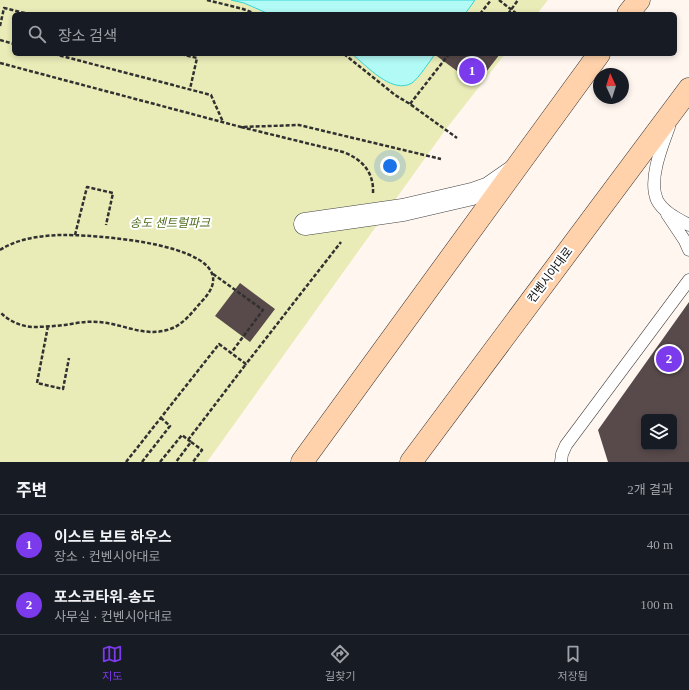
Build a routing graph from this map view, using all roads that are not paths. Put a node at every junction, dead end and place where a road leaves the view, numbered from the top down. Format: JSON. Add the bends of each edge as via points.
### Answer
{"nodes":[{"id":1,"x":639,"y":0,"type":"edge"},
{"id":2,"x":630,"y":12,"type":"edge"},
{"id":3,"x":598,"y":56,"type":"edge"},
{"id":4,"x":689,"y":89,"type":"edge"},
{"id":5,"x":516,"y":168,"type":"junction"},
{"id":6,"x":662,"y":207,"type":"junction"},
{"id":7,"x":305,"y":224,"type":"dead end"},
{"id":8,"x":689,"y":225,"type":"edge"},
{"id":9,"x":689,"y":250,"type":"edge"},
{"id":10,"x":689,"y":270,"type":"edge"},
{"id":11,"x":689,"y":280,"type":"edge"},
{"id":12,"x":685,"y":288,"type":"edge"},
{"id":13,"x":566,"y":444,"type":"junction"},
{"id":14,"x":302,"y":462,"type":"edge"},
{"id":15,"x":411,"y":462,"type":"edge"},
{"id":16,"x":552,"y":462,"type":"edge"},
{"id":17,"x":561,"y":462,"type":"edge"}],
"edges":[{"from":1,"to":2,"type":"main road"},
{"from":3,"to":5,"type":"main road"},
{"from":4,"to":6,"type":"lane","via":[[671,122],[656,169],[654,189]]},
{"from":4,"to":15,"type":"main road","name":"컨벤시아대로"},
{"from":5,"to":7,"type":"street","via":[[489,188],[472,194],[403,210]]},
{"from":5,"to":14,"type":"main road"},
{"from":6,"to":8,"type":"lane"},
{"from":6,"to":9,"type":"lane"},
{"from":10,"to":12,"type":"lane"},
{"from":11,"to":12,"type":"lane"},
{"from":12,"to":13,"type":"lane"},
{"from":13,"to":16,"type":"lane"},
{"from":13,"to":17,"type":"lane"}]}
